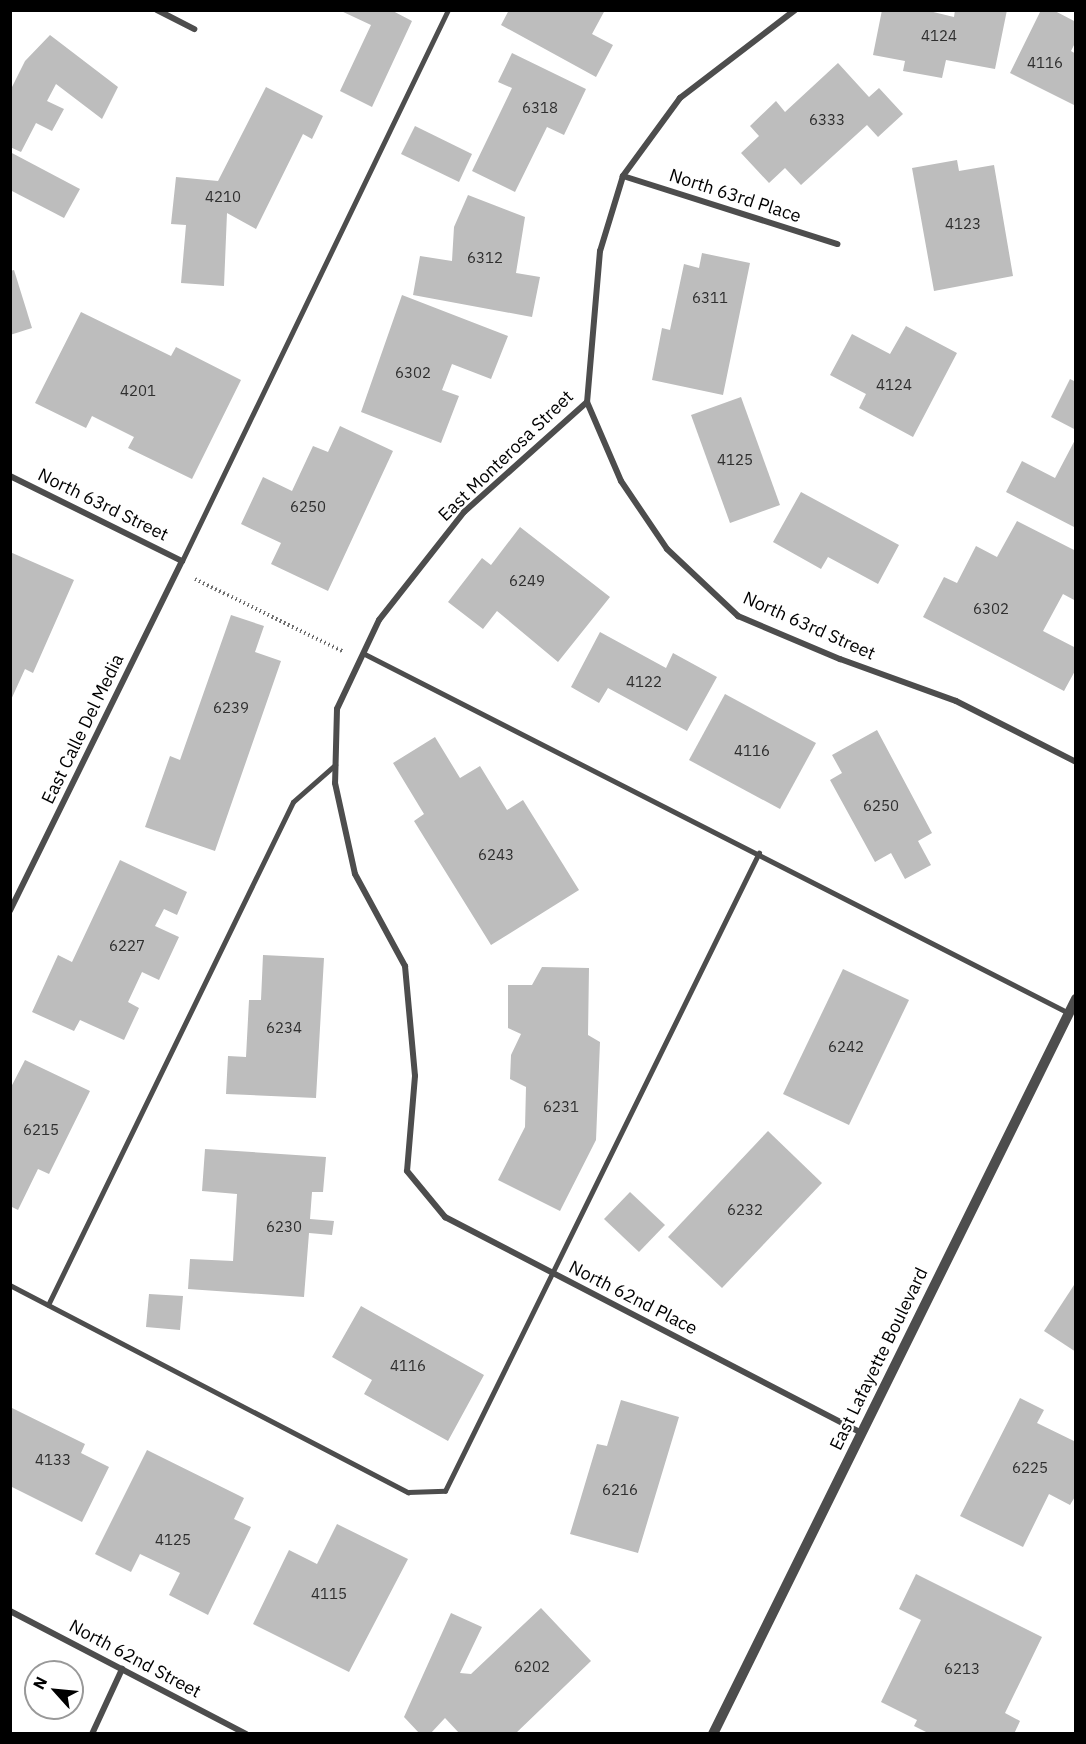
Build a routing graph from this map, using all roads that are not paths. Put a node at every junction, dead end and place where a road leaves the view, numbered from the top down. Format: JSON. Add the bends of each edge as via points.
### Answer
{"nodes":[{"id":1,"x":157,"y":10,"type":"edge"},
{"id":2,"x":448,"y":10,"type":"edge"},
{"id":3,"x":795,"y":10,"type":"edge"},
{"id":4,"x":194,"y":28,"type":"dead end"},
{"id":5,"x":623,"y":176,"type":"junction"},
{"id":6,"x":837,"y":244,"type":"dead end"},
{"id":7,"x":587,"y":402,"type":"junction"},
{"id":8,"x":10,"y":476,"type":"edge"},
{"id":9,"x":182,"y":561,"type":"junction"},
{"id":10,"x":361,"y":652,"type":"junction"},
{"id":11,"x":1076,"y":762,"type":"edge"},
{"id":12,"x":335,"y":765,"type":"junction"},
{"id":13,"x":759,"y":853,"type":"junction"},
{"id":14,"x":10,"y":911,"type":"edge"},
{"id":15,"x":1076,"y":999,"type":"edge"},
{"id":16,"x":1069,"y":1013,"type":"junction"},
{"id":17,"x":407,"y":1171,"type":"joint"},
{"id":18,"x":554,"y":1274,"type":"junction"},
{"id":19,"x":10,"y":1285,"type":"edge"},
{"id":20,"x":48,"y":1305,"type":"junction"},
{"id":21,"x":861,"y":1433,"type":"junction"},
{"id":22,"x":10,"y":1611,"type":"edge"},
{"id":23,"x":122,"y":1669,"type":"junction"},
{"id":24,"x":92,"y":1734,"type":"edge"},
{"id":25,"x":246,"y":1734,"type":"edge"},
{"id":26,"x":713,"y":1734,"type":"edge"}],
"edges":[{"from":1,"to":4,"type":"street"},
{"from":2,"to":9,"type":"lane"},
{"from":3,"to":5,"type":"street","name":"East Monterosa Street","via":[[680,98]]},
{"from":5,"to":6,"type":"street","name":"North 63rd Place"},
{"from":5,"to":7,"type":"street","name":"East Monterosa Street","via":[[600,251]]},
{"from":7,"to":10,"type":"street","name":"East Monterosa Street","via":[[464,512],[379,620]]},
{"from":7,"to":11,"type":"street","name":"North 63rd Street","via":[[621,481],[667,549],[738,616],[840,659],[956,701]]},
{"from":8,"to":9,"type":"street","name":"North 63rd Street"},
{"from":9,"to":14,"type":"street","name":"East Calle Del Media"},
{"from":10,"to":12,"type":"street","name":"East Monterosa Street","via":[[337,709]]},
{"from":10,"to":13,"type":"lane"},
{"from":12,"to":17,"type":"street","name":"East Monterosa Street","via":[[335,783],[355,874],[405,966],[415,1076]]},
{"from":12,"to":20,"type":"lane","via":[[293,802]]},
{"from":13,"to":16,"type":"lane"},
{"from":13,"to":18,"type":"lane"},
{"from":15,"to":16,"type":"street","name":"East Lafayette Boulevard"},
{"from":16,"to":21,"type":"street","name":"East Lafayette Boulevard"},
{"from":17,"to":18,"type":"street","name":"North 62nd Place","via":[[445,1217]]},
{"from":18,"to":20,"type":"lane","via":[[445,1491],[408,1492]]},
{"from":18,"to":21,"type":"street","name":"North 62nd Place"},
{"from":19,"to":20,"type":"lane"},
{"from":21,"to":26,"type":"street","name":"East Lafayette Boulevard"},
{"from":22,"to":23,"type":"street","name":"North 62nd Street"},
{"from":23,"to":24,"type":"street"},
{"from":23,"to":25,"type":"street","name":"North 62nd Street"}]}
